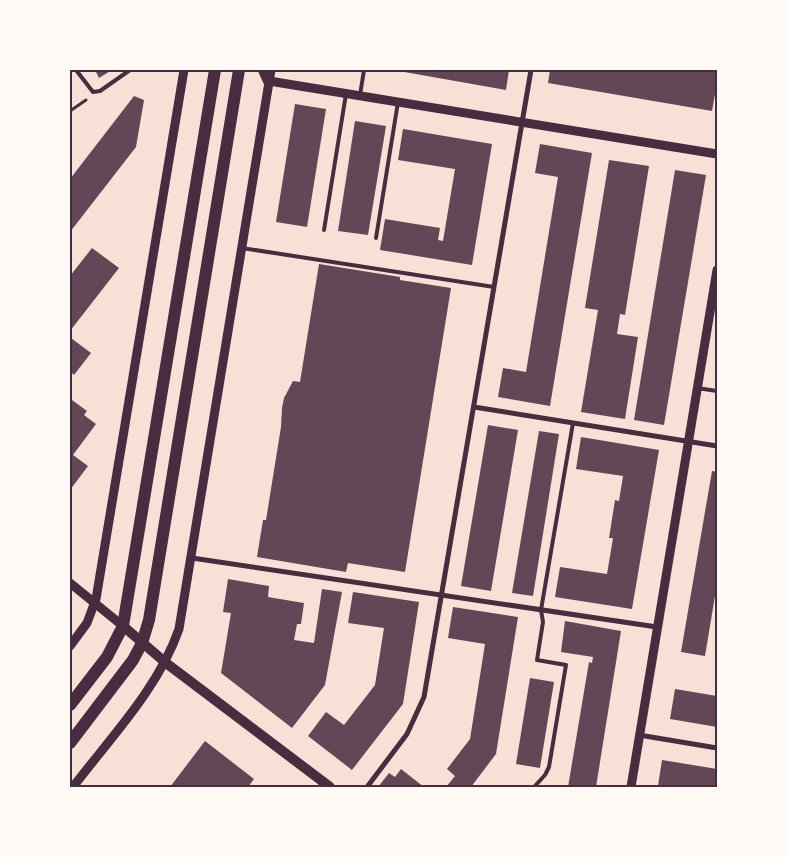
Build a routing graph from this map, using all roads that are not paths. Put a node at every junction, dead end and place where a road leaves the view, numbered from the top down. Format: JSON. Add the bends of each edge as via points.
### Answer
{"nodes":[{"id":1,"x":76,"y":70,"type":"edge"},
{"id":2,"x":130,"y":70,"type":"edge"},
{"id":3,"x":184,"y":70,"type":"edge"},
{"id":4,"x":215,"y":70,"type":"edge"},
{"id":5,"x":239,"y":70,"type":"edge"},
{"id":6,"x":364,"y":70,"type":"edge"},
{"id":7,"x":531,"y":70,"type":"edge"},
{"id":8,"x":268,"y":74,"type":"edge"},
{"id":9,"x":346,"y":94,"type":"junction"},
{"id":10,"x":360,"y":96,"type":"junction"},
{"id":11,"x":398,"y":102,"type":"junction"},
{"id":12,"x":522,"y":122,"type":"junction"},
{"id":13,"x":717,"y":154,"type":"edge"},
{"id":14,"x":324,"y":230,"type":"dead end"},
{"id":15,"x":376,"y":238,"type":"dead end"},
{"id":16,"x":242,"y":248,"type":"junction"},
{"id":17,"x":717,"y":270,"type":"edge"},
{"id":18,"x":494,"y":287,"type":"junction"},
{"id":19,"x":697,"y":388,"type":"junction"},
{"id":20,"x":717,"y":391,"type":"edge"},
{"id":21,"x":474,"y":407,"type":"junction"},
{"id":22,"x":573,"y":423,"type":"junction"},
{"id":23,"x":688,"y":441,"type":"junction"},
{"id":24,"x":717,"y":446,"type":"edge"},
{"id":25,"x":192,"y":558,"type":"junction"},
{"id":26,"x":70,"y":583,"type":"edge"},
{"id":27,"x":442,"y":595,"type":"junction"},
{"id":28,"x":96,"y":602,"type":"junction"},
{"id":29,"x":541,"y":610,"type":"junction"},
{"id":30,"x":123,"y":626,"type":"junction"},
{"id":31,"x":657,"y":627,"type":"junction"},
{"id":32,"x":142,"y":643,"type":"junction"},
{"id":33,"x":70,"y":646,"type":"edge"},
{"id":34,"x":166,"y":663,"type":"junction"},
{"id":35,"x":70,"y":705,"type":"edge"},
{"id":36,"x":640,"y":735,"type":"junction"},
{"id":37,"x":70,"y":743,"type":"edge"},
{"id":38,"x":717,"y":748,"type":"edge"},
{"id":39,"x":74,"y":787,"type":"edge"},
{"id":40,"x":330,"y":787,"type":"edge"},
{"id":41,"x":366,"y":787,"type":"edge"},
{"id":42,"x":534,"y":787,"type":"edge"},
{"id":43,"x":630,"y":787,"type":"edge"}],
"edges":[{"from":1,"to":2,"type":"lane","via":[[92,92],[100,91]]},
{"from":3,"to":28,"type":"street"},
{"from":4,"to":30,"type":"main road"},
{"from":5,"to":32,"type":"main road","via":[[149,620]]},
{"from":6,"to":10,"type":"lane"},
{"from":7,"to":12,"type":"street"},
{"from":8,"to":9,"type":"street"},
{"from":8,"to":16,"type":"street"},
{"from":9,"to":10,"type":"street"},
{"from":9,"to":14,"type":"lane"},
{"from":10,"to":11,"type":"street"},
{"from":11,"to":12,"type":"street"},
{"from":11,"to":15,"type":"lane"},
{"from":12,"to":13,"type":"street"},
{"from":12,"to":18,"type":"street"},
{"from":16,"to":18,"type":"lane"},
{"from":16,"to":25,"type":"street"},
{"from":17,"to":19,"type":"street"},
{"from":18,"to":21,"type":"street"},
{"from":19,"to":20,"type":"lane"},
{"from":19,"to":23,"type":"street"},
{"from":21,"to":22,"type":"street"},
{"from":21,"to":27,"type":"street"},
{"from":22,"to":23,"type":"street"},
{"from":22,"to":29,"type":"lane"},
{"from":23,"to":24,"type":"street"},
{"from":23,"to":31,"type":"street"},
{"from":25,"to":27,"type":"street"},
{"from":25,"to":34,"type":"street","via":[[179,629]]},
{"from":26,"to":28,"type":"street"},
{"from":27,"to":29,"type":"street"},
{"from":27,"to":41,"type":"street","via":[[420,710],[407,734]]},
{"from":28,"to":30,"type":"street"},
{"from":28,"to":33,"type":"street","via":[[87,623]]},
{"from":29,"to":31,"type":"street"},
{"from":29,"to":42,"type":"lane","via":[[543,622],[538,660],[566,665],[549,768]]},
{"from":30,"to":32,"type":"main road"},
{"from":30,"to":35,"type":"main road","via":[[107,657]]},
{"from":31,"to":36,"type":"street"},
{"from":32,"to":34,"type":"main road"},
{"from":32,"to":37,"type":"main road","via":[[133,660]]},
{"from":34,"to":39,"type":"street"},
{"from":34,"to":40,"type":"main road"},
{"from":36,"to":38,"type":"street"},
{"from":36,"to":43,"type":"street"}]}
